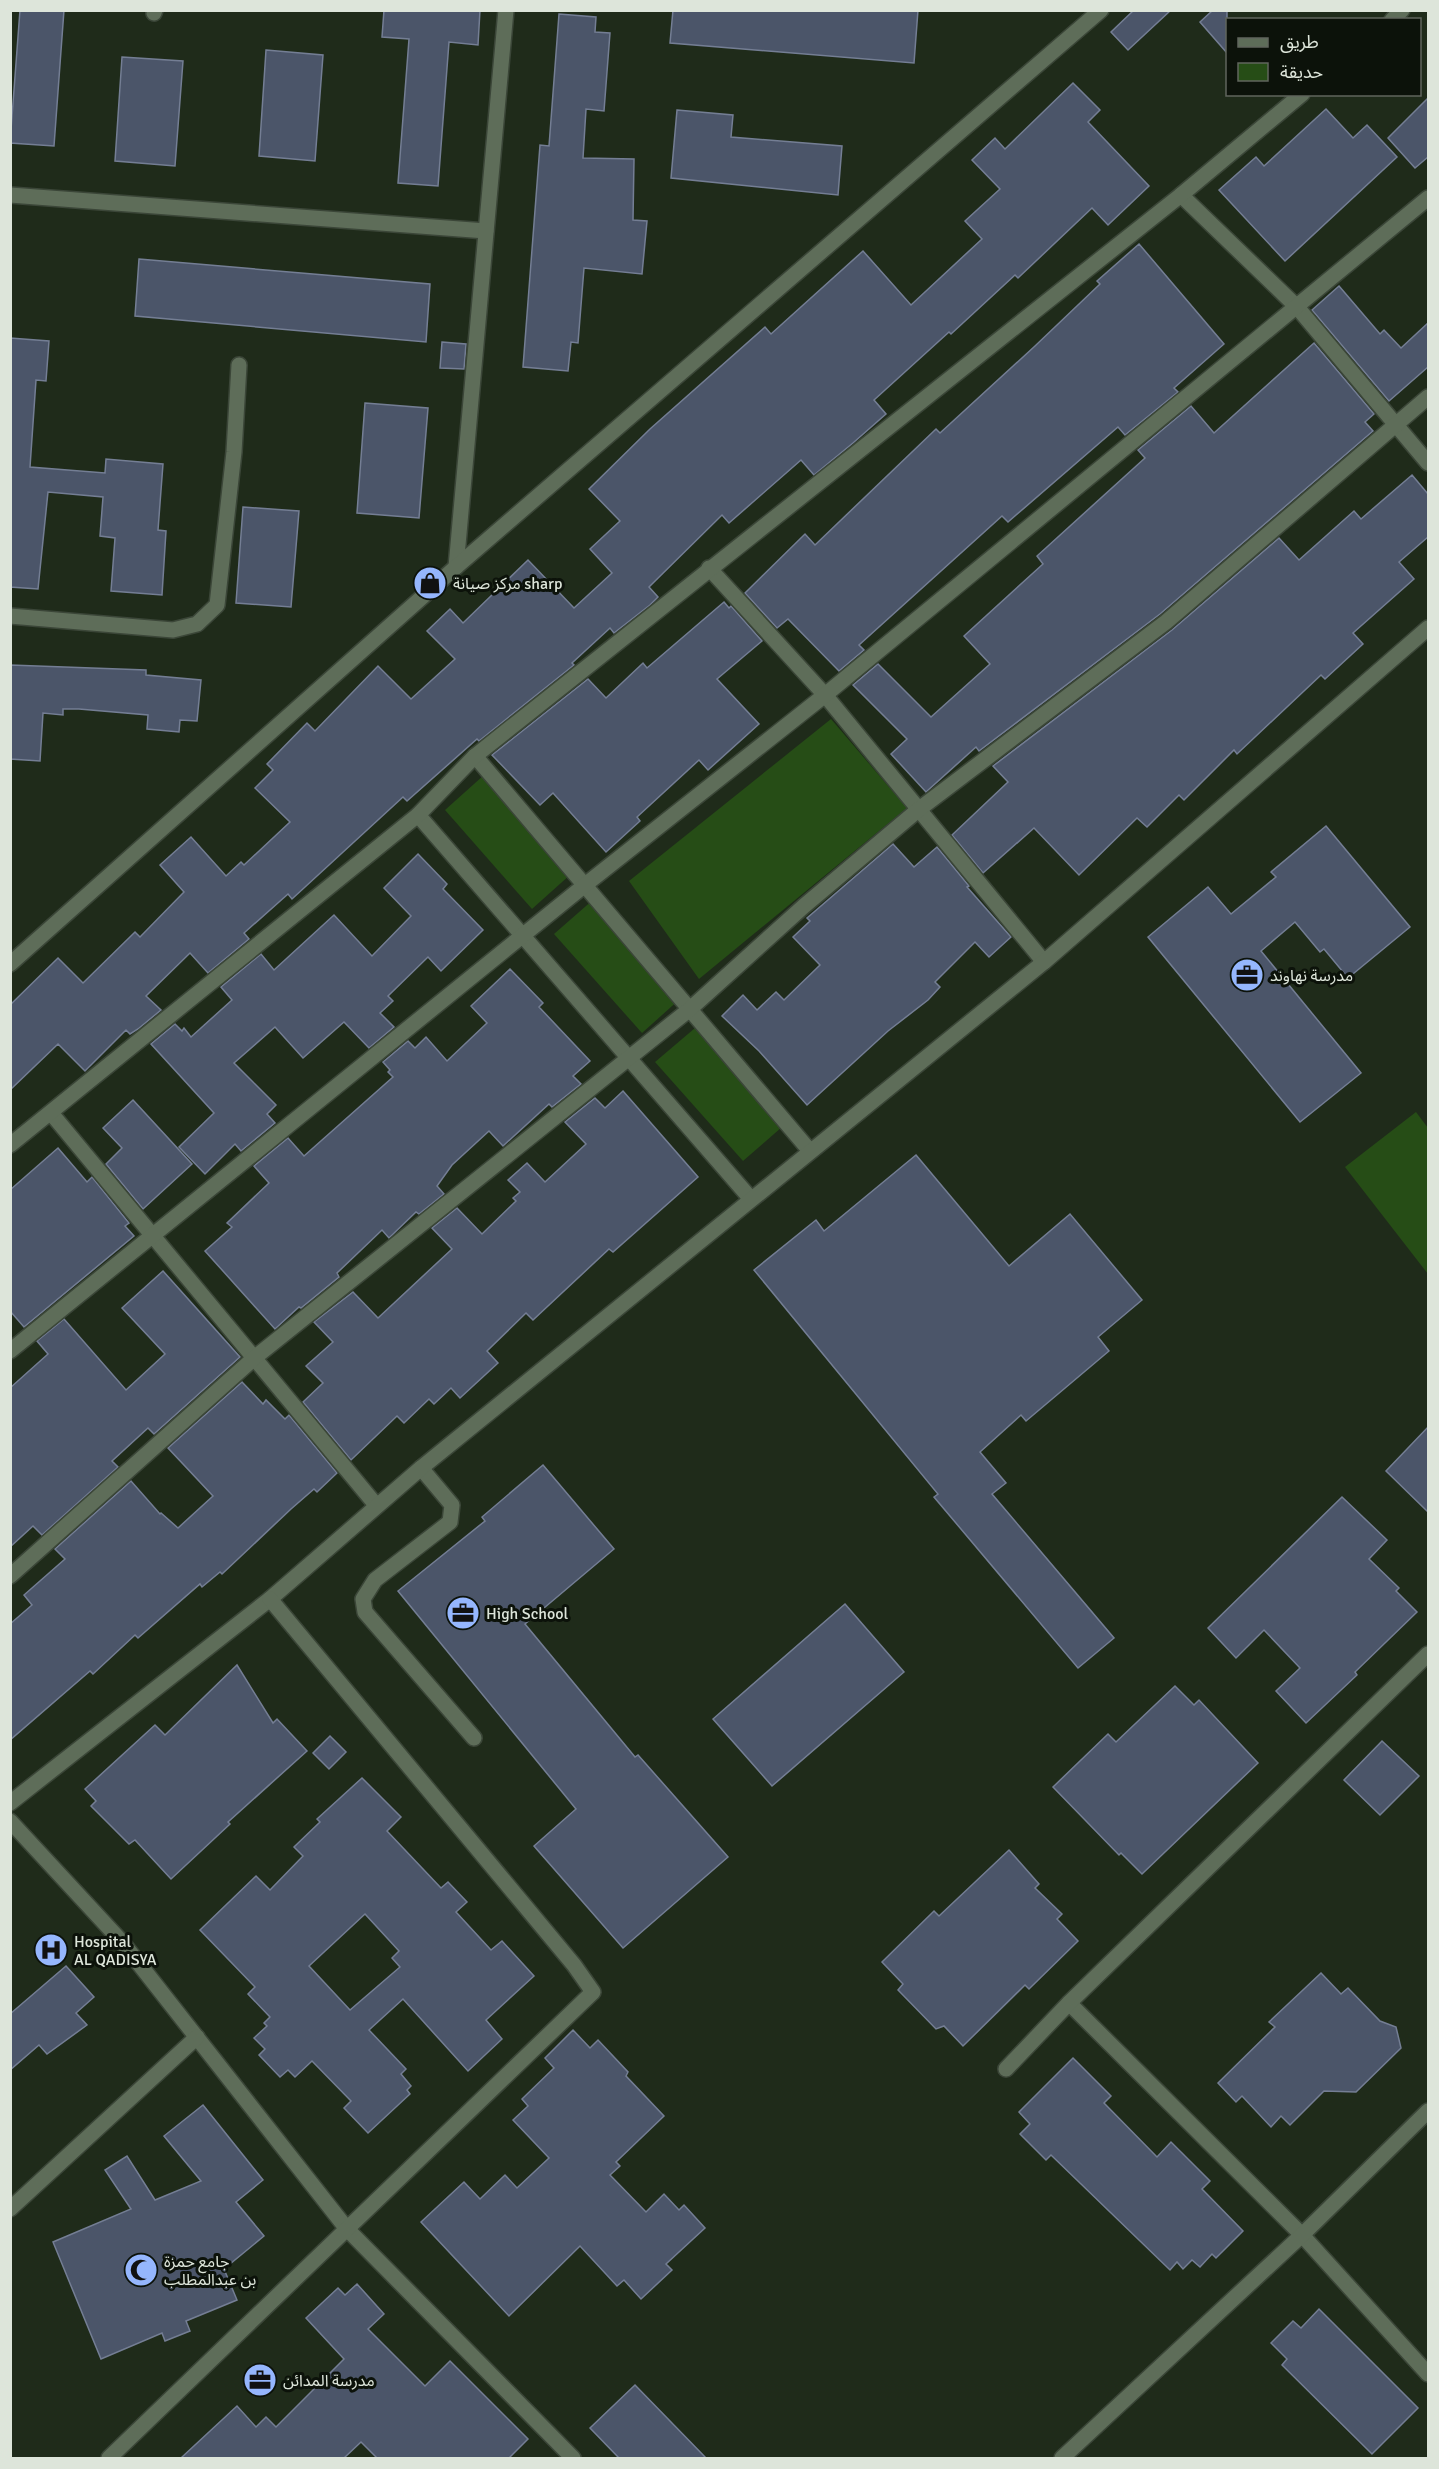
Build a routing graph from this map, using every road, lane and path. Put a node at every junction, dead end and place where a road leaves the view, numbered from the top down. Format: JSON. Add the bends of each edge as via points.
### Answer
{"nodes":[{"id":1,"x":506,"y":10,"type":"edge"},
{"id":2,"x":1101,"y":10,"type":"edge"},
{"id":3,"x":1300,"y":96,"type":"edge"},
{"id":4,"x":10,"y":195,"type":"edge"},
{"id":5,"x":1181,"y":195,"type":"junction"},
{"id":6,"x":1428,"y":198,"type":"edge"},
{"id":7,"x":486,"y":231,"type":"junction"},
{"id":8,"x":1298,"y":307,"type":"junction"},
{"id":9,"x":239,"y":365,"type":"dead end"},
{"id":10,"x":1428,"y":397,"type":"edge"},
{"id":11,"x":1395,"y":425,"type":"junction"},
{"id":12,"x":1428,"y":463,"type":"edge"},
{"id":13,"x":456,"y":567,"type":"junction"},
{"id":14,"x":709,"y":568,"type":"junction"},
{"id":15,"x":10,"y":616,"type":"edge"},
{"id":16,"x":1428,"y":628,"type":"edge"},
{"id":17,"x":825,"y":694,"type":"junction"},
{"id":18,"x":475,"y":756,"type":"junction"},
{"id":19,"x":918,"y":810,"type":"junction"},
{"id":20,"x":418,"y":815,"type":"junction"},
{"id":21,"x":585,"y":885,"type":"junction"},
{"id":22,"x":523,"y":936,"type":"junction"},
{"id":23,"x":1044,"y":962,"type":"junction"},
{"id":24,"x":10,"y":964,"type":"edge"},
{"id":25,"x":690,"y":1009,"type":"junction"},
{"id":26,"x":628,"y":1057,"type":"junction"},
{"id":27,"x":51,"y":1113,"type":"junction"},
{"id":28,"x":10,"y":1145,"type":"edge"},
{"id":29,"x":810,"y":1151,"type":"junction"},
{"id":30,"x":751,"y":1199,"type":"junction"},
{"id":31,"x":153,"y":1235,"type":"junction"},
{"id":32,"x":10,"y":1351,"type":"edge"},
{"id":33,"x":254,"y":1359,"type":"junction"},
{"id":34,"x":421,"y":1468,"type":"junction"},
{"id":35,"x":376,"y":1505,"type":"junction"},
{"id":36,"x":10,"y":1576,"type":"edge"},
{"id":37,"x":270,"y":1599,"type":"junction"},
{"id":38,"x":1428,"y":1654,"type":"edge"},
{"id":39,"x":474,"y":1738,"type":"dead end"},
{"id":40,"x":10,"y":1803,"type":"edge"},
{"id":41,"x":10,"y":1821,"type":"edge"},
{"id":42,"x":1069,"y":2003,"type":"junction"},
{"id":43,"x":197,"y":2037,"type":"junction"},
{"id":44,"x":1006,"y":2069,"type":"dead end"},
{"id":45,"x":1428,"y":2111,"type":"edge"},
{"id":46,"x":10,"y":2209,"type":"edge"},
{"id":47,"x":347,"y":2229,"type":"junction"},
{"id":48,"x":1302,"y":2235,"type":"junction"},
{"id":49,"x":1428,"y":2374,"type":"edge"},
{"id":50,"x":109,"y":2458,"type":"edge"},
{"id":51,"x":573,"y":2458,"type":"edge"},
{"id":52,"x":1062,"y":2458,"type":"edge"}],
"edges":[{"from":1,"to":7,"type":"street"},
{"from":2,"to":13,"type":"street"},
{"from":3,"to":5,"type":"street"},
{"from":4,"to":7,"type":"street"},
{"from":5,"to":8,"type":"street"},
{"from":5,"to":14,"type":"street"},
{"from":6,"to":8,"type":"street"},
{"from":7,"to":13,"type":"street"},
{"from":8,"to":11,"type":"street"},
{"from":8,"to":17,"type":"street"},
{"from":9,"to":15,"type":"street","via":[[217,605],[197,624],[173,630]]},
{"from":10,"to":11,"type":"street"},
{"from":11,"to":12,"type":"street"},
{"from":11,"to":19,"type":"street","via":[[1166,622]]},
{"from":13,"to":24,"type":"street"},
{"from":14,"to":17,"type":"street"},
{"from":14,"to":18,"type":"street"},
{"from":16,"to":23,"type":"street"},
{"from":17,"to":19,"type":"street"},
{"from":17,"to":21,"type":"street"},
{"from":18,"to":20,"type":"street"},
{"from":18,"to":21,"type":"street"},
{"from":19,"to":23,"type":"street"},
{"from":19,"to":25,"type":"street"},
{"from":20,"to":22,"type":"street"},
{"from":20,"to":27,"type":"street"},
{"from":21,"to":22,"type":"street"},
{"from":21,"to":25,"type":"street"},
{"from":22,"to":26,"type":"street"},
{"from":22,"to":31,"type":"street"},
{"from":23,"to":29,"type":"street"},
{"from":25,"to":26,"type":"street"},
{"from":25,"to":29,"type":"street"},
{"from":26,"to":30,"type":"street"},
{"from":26,"to":33,"type":"street"},
{"from":27,"to":28,"type":"street"},
{"from":27,"to":31,"type":"street"},
{"from":29,"to":30,"type":"street"},
{"from":30,"to":34,"type":"street"},
{"from":31,"to":32,"type":"street"},
{"from":31,"to":33,"type":"street"},
{"from":33,"to":35,"type":"street"},
{"from":33,"to":36,"type":"street"},
{"from":34,"to":35,"type":"street"},
{"from":34,"to":39,"type":"street","via":[[452,1505],[450,1522],[375,1580],[363,1599],[366,1612]]},
{"from":35,"to":37,"type":"street"},
{"from":37,"to":40,"type":"street"},
{"from":37,"to":47,"type":"street","via":[[593,1992]]},
{"from":38,"to":42,"type":"street"},
{"from":41,"to":43,"type":"street","via":[[122,1942]]},
{"from":42,"to":44,"type":"street"},
{"from":42,"to":48,"type":"street"},
{"from":43,"to":46,"type":"street"},
{"from":43,"to":47,"type":"street"},
{"from":45,"to":48,"type":"street"},
{"from":47,"to":50,"type":"street"},
{"from":47,"to":51,"type":"street"},
{"from":48,"to":49,"type":"street"},
{"from":48,"to":52,"type":"street"}]}
